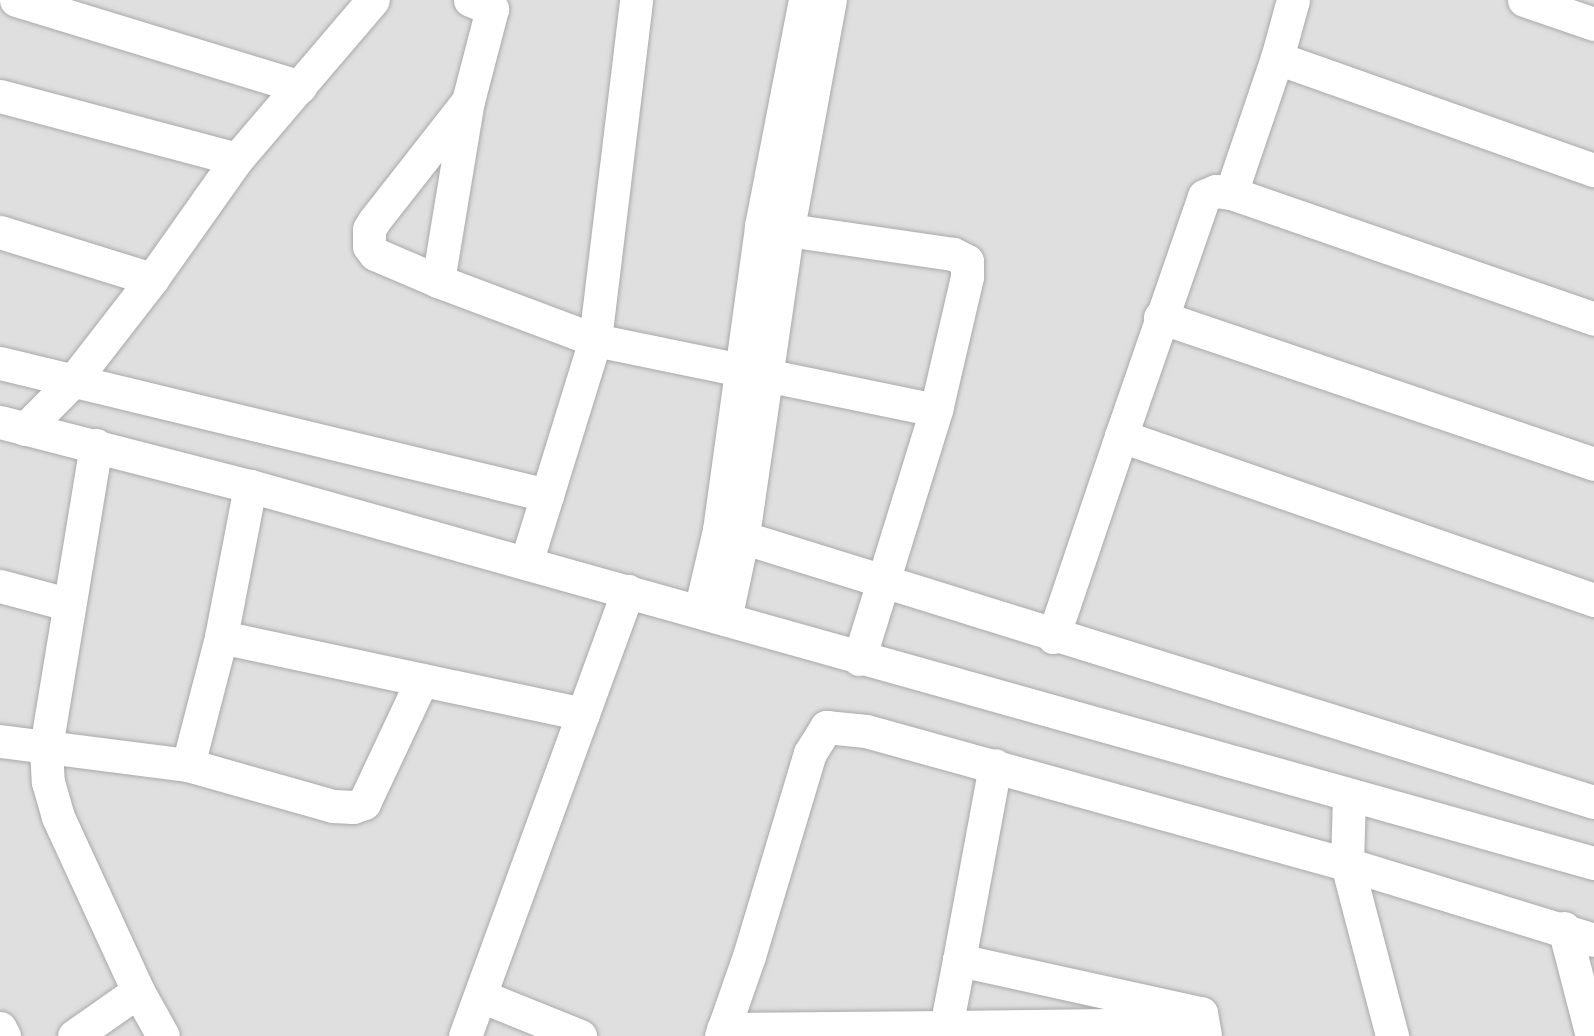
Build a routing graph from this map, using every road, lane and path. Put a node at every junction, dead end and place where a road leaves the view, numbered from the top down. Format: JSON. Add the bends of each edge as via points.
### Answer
{"nodes":[{"id":1,"x":16,"y":0,"type":"edge"},
{"id":2,"x":373,"y":0,"type":"edge"},
{"id":3,"x":636,"y":0,"type":"edge"},
{"id":4,"x":805,"y":0,"type":"edge"},
{"id":5,"x":830,"y":0,"type":"edge"},
{"id":6,"x":1293,"y":0,"type":"edge"},
{"id":7,"x":1524,"y":0,"type":"edge"},
{"id":8,"x":487,"y":3,"type":"edge"},
{"id":9,"x":1594,"y":24,"type":"edge"},
{"id":10,"x":1277,"y":58,"type":"junction"},
{"id":11,"x":300,"y":87,"type":"junction"},
{"id":12,"x":0,"y":96,"type":"edge"},
{"id":13,"x":468,"y":101,"type":"junction"},
{"id":14,"x":237,"y":159,"type":"junction"},
{"id":15,"x":1594,"y":170,"type":"edge"},
{"id":16,"x":1231,"y":193,"type":"junction"},
{"id":17,"x":775,"y":227,"type":"junction"},
{"id":18,"x":0,"y":232,"type":"edge"},
{"id":19,"x":152,"y":279,"type":"junction"},
{"id":20,"x":438,"y":281,"type":"junction"},
{"id":21,"x":1160,"y":317,"type":"junction"},
{"id":22,"x":1594,"y":319,"type":"edge"},
{"id":23,"x":595,"y":340,"type":"junction"},
{"id":24,"x":0,"y":363,"type":"edge"},
{"id":25,"x":754,"y":374,"type":"junction"},
{"id":26,"x":73,"y":381,"type":"junction"},
{"id":27,"x":936,"y":410,"type":"junction"},
{"id":28,"x":13,"y":426,"type":"edge"},
{"id":29,"x":1121,"y":436,"type":"junction"},
{"id":30,"x":96,"y":445,"type":"junction"},
{"id":31,"x":1594,"y":464,"type":"edge"},
{"id":32,"x":250,"y":486,"type":"junction"},
{"id":33,"x":547,"y":495,"type":"junction"},
{"id":34,"x":731,"y":533,"type":"junction"},
{"id":35,"x":526,"y":563,"type":"junction"},
{"id":36,"x":885,"y":582,"type":"junction"},
{"id":37,"x":0,"y":586,"type":"edge"},
{"id":38,"x":628,"y":591,"type":"junction"},
{"id":39,"x":1594,"y":600,"type":"edge"},
{"id":40,"x":68,"y":604,"type":"junction"},
{"id":41,"x":712,"y":615,"type":"junction"},
{"id":42,"x":221,"y":637,"type":"junction"},
{"id":43,"x":1053,"y":637,"type":"junction"},
{"id":44,"x":859,"y":659,"type":"junction"},
{"id":45,"x":422,"y":680,"type":"junction"},
{"id":46,"x":583,"y":714,"type":"junction"},
{"id":47,"x":0,"y":741,"type":"edge"},
{"id":48,"x":46,"y":748,"type":"junction"},
{"id":49,"x":188,"y":765,"type":"junction"},
{"id":50,"x":995,"y":765,"type":"junction"},
{"id":51,"x":1349,"y":795,"type":"junction"},
{"id":52,"x":1594,"y":802,"type":"edge"},
{"id":53,"x":1594,"y":862,"type":"edge"},
{"id":54,"x":1347,"y":864,"type":"junction"},
{"id":55,"x":1564,"y":928,"type":"junction"},
{"id":56,"x":1594,"y":940,"type":"edge"},
{"id":57,"x":959,"y":960,"type":"junction"},
{"id":58,"x":138,"y":991,"type":"junction"},
{"id":59,"x":481,"y":996,"type":"junction"},
{"id":60,"x":946,"y":1027,"type":"junction"},
{"id":61,"x":0,"y":1028,"type":"edge"},
{"id":62,"x":1204,"y":1030,"type":"edge"},
{"id":63,"x":722,"y":1033,"type":"edge"},
{"id":64,"x":4,"y":1036,"type":"edge"},
{"id":65,"x":74,"y":1036,"type":"edge"},
{"id":66,"x":163,"y":1036,"type":"edge"},
{"id":67,"x":465,"y":1036,"type":"edge"},
{"id":68,"x":580,"y":1036,"type":"edge"},
{"id":69,"x":1392,"y":1036,"type":"edge"},
{"id":70,"x":1592,"y":1036,"type":"edge"}],
"edges":[{"from":1,"to":11,"type":"street"},
{"from":2,"to":11,"type":"street"},
{"from":3,"to":23,"type":"street"},
{"from":4,"to":17,"type":"street"},
{"from":5,"to":17,"type":"street"},
{"from":6,"to":10,"type":"street"},
{"from":7,"to":9,"type":"street"},
{"from":8,"to":13,"type":"street"},
{"from":10,"to":15,"type":"street"},
{"from":10,"to":16,"type":"street"},
{"from":11,"to":14,"type":"street"},
{"from":12,"to":14,"type":"street"},
{"from":13,"to":20,"type":"street"},
{"from":13,"to":20,"type":"street","via":[[374,221],[367,238],[375,254]]},
{"from":14,"to":19,"type":"street"},
{"from":16,"to":21,"type":"street","via":[[1216,191],[1204,196]]},
{"from":16,"to":22,"type":"street"},
{"from":17,"to":25,"type":"street"},
{"from":17,"to":27,"type":"street","via":[[953,254],[966,261],[967,277]]},
{"from":18,"to":19,"type":"street"},
{"from":19,"to":26,"type":"street"},
{"from":20,"to":23,"type":"street"},
{"from":21,"to":29,"type":"street"},
{"from":21,"to":31,"type":"street"},
{"from":23,"to":25,"type":"street"},
{"from":23,"to":33,"type":"street"},
{"from":24,"to":26,"type":"street"},
{"from":25,"to":27,"type":"street"},
{"from":25,"to":34,"type":"street"},
{"from":26,"to":28,"type":"street"},
{"from":26,"to":33,"type":"street"},
{"from":27,"to":36,"type":"street"},
{"from":28,"to":30,"type":"street"},
{"from":29,"to":39,"type":"street"},
{"from":29,"to":43,"type":"street"},
{"from":30,"to":32,"type":"street"},
{"from":30,"to":40,"type":"street"},
{"from":32,"to":35,"type":"street"},
{"from":32,"to":42,"type":"street"},
{"from":33,"to":35,"type":"street"},
{"from":34,"to":36,"type":"street"},
{"from":34,"to":41,"type":"street"},
{"from":35,"to":38,"type":"street"},
{"from":36,"to":43,"type":"street"},
{"from":36,"to":44,"type":"street"},
{"from":37,"to":40,"type":"street"},
{"from":38,"to":41,"type":"street"},
{"from":38,"to":46,"type":"street"},
{"from":40,"to":48,"type":"street"},
{"from":41,"to":44,"type":"street"},
{"from":42,"to":45,"type":"street"},
{"from":42,"to":49,"type":"street"},
{"from":43,"to":52,"type":"street"},
{"from":44,"to":51,"type":"street"},
{"from":45,"to":46,"type":"street"},
{"from":45,"to":49,"type":"street","via":[[364,803],[333,806]]},
{"from":46,"to":59,"type":"street"},
{"from":47,"to":48,"type":"street"},
{"from":48,"to":49,"type":"street"},
{"from":48,"to":58,"type":"street","via":[[48,782],[58,817]]},
{"from":50,"to":54,"type":"street"},
{"from":50,"to":57,"type":"street"},
{"from":50,"to":63,"type":"street","via":[[866,731],[826,727],[810,753]]},
{"from":51,"to":53,"type":"street"},
{"from":51,"to":54,"type":"street"},
{"from":54,"to":55,"type":"street"},
{"from":54,"to":69,"type":"street"},
{"from":55,"to":56,"type":"street"},
{"from":55,"to":70,"type":"street"},
{"from":57,"to":60,"type":"street"},
{"from":57,"to":62,"type":"street","via":[[1201,1013]]},
{"from":58,"to":65,"type":"street"},
{"from":58,"to":66,"type":"street"},
{"from":59,"to":67,"type":"street"},
{"from":59,"to":68,"type":"street"},
{"from":60,"to":62,"type":"street"},
{"from":60,"to":63,"type":"street"},
{"from":61,"to":64,"type":"street"}]}
